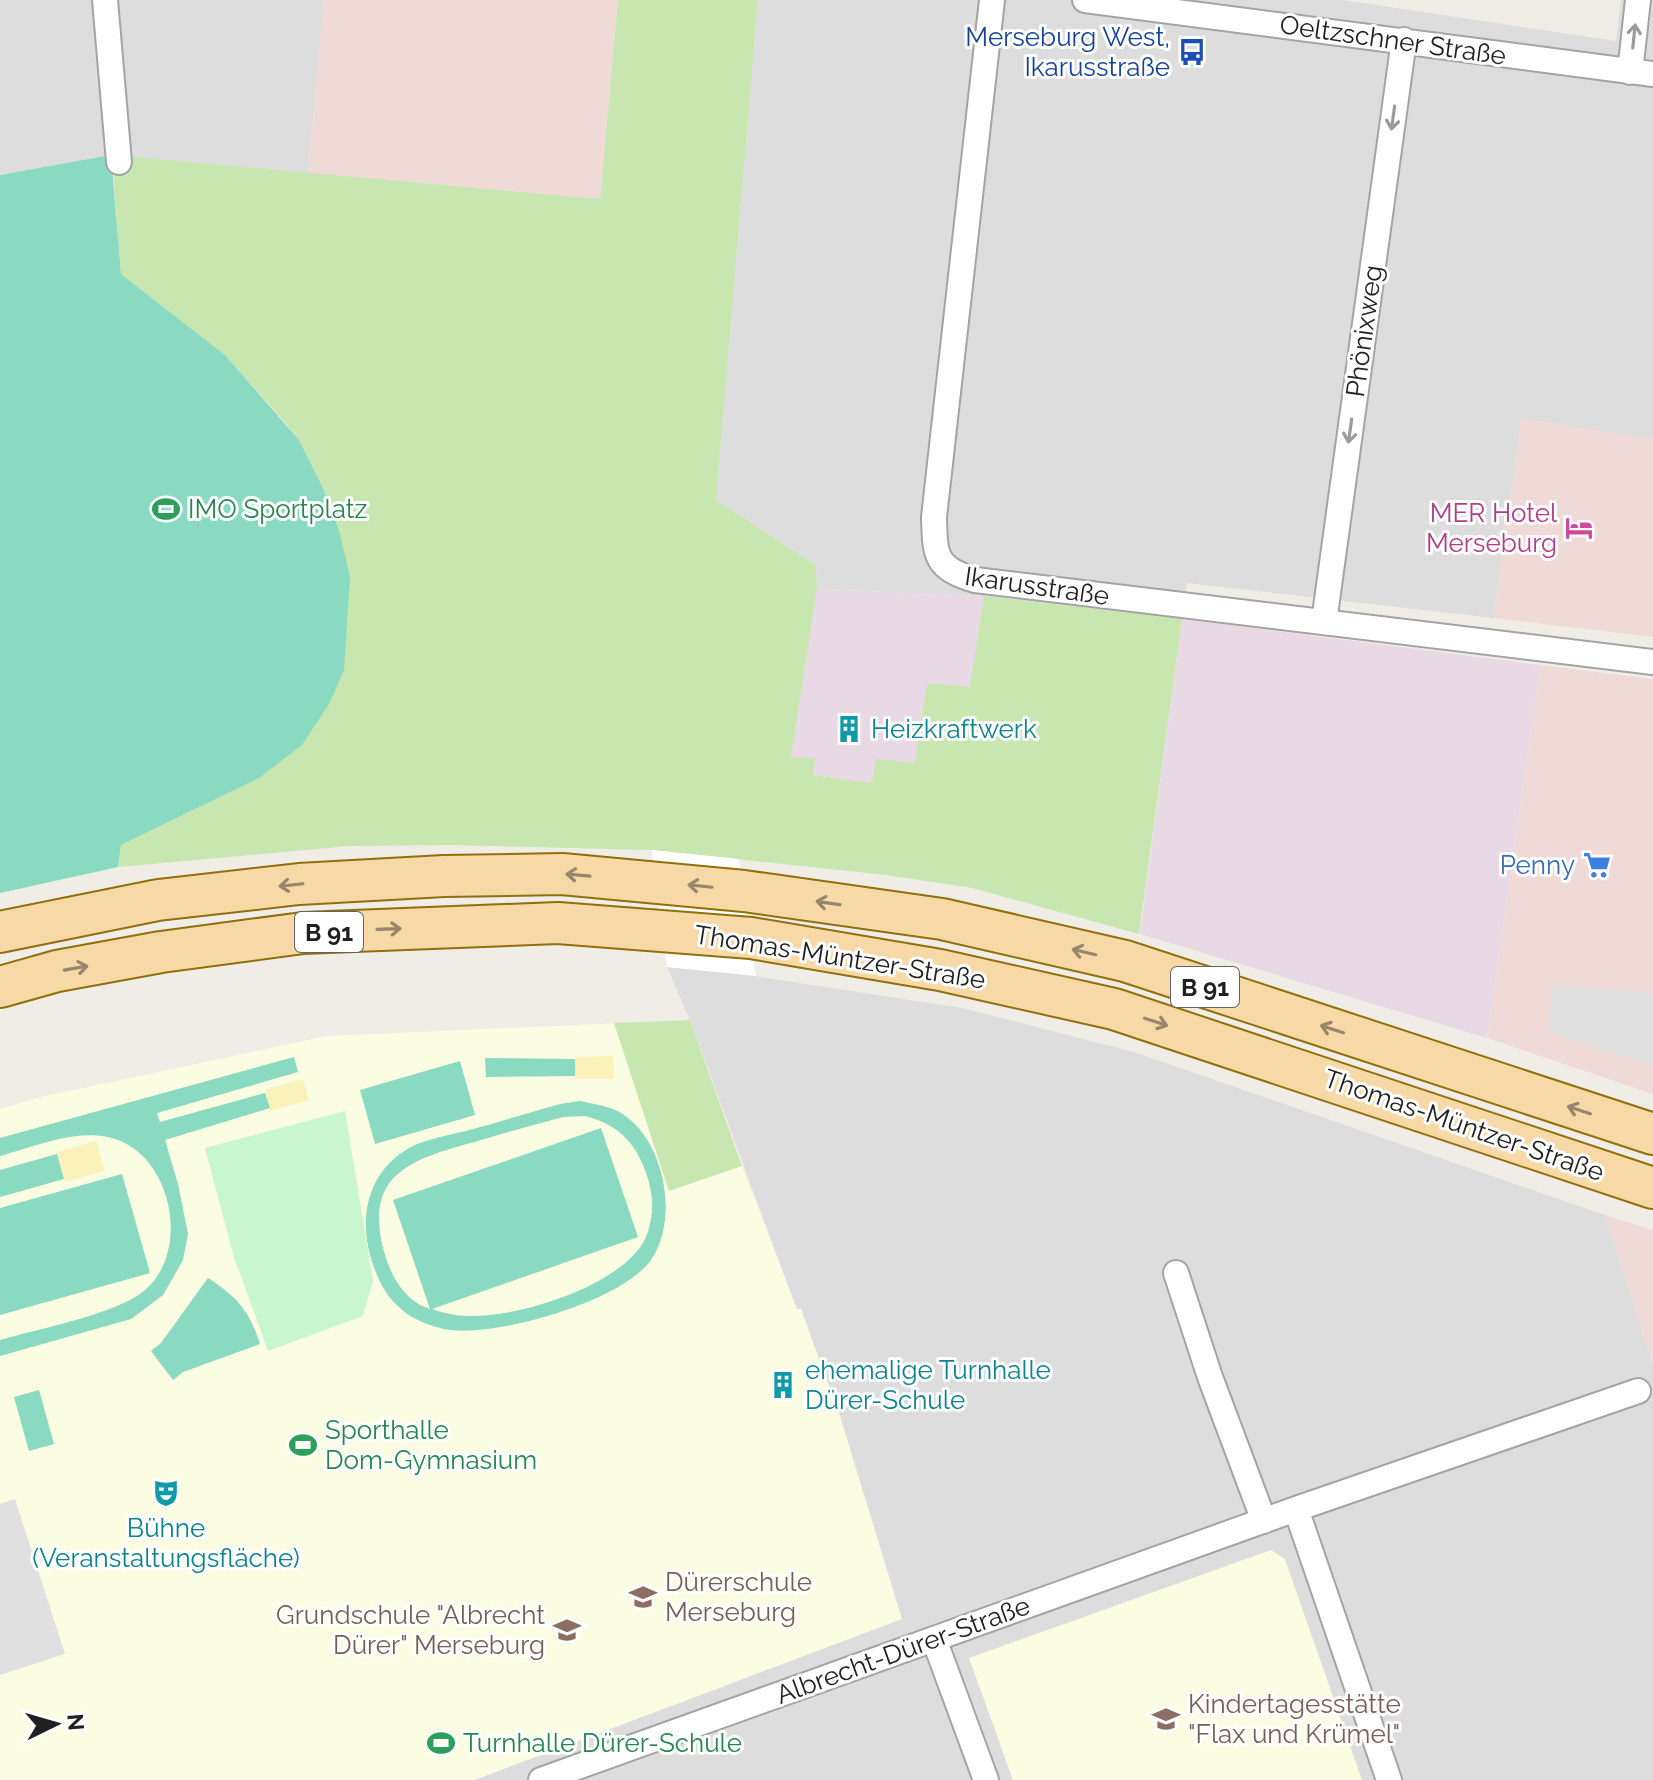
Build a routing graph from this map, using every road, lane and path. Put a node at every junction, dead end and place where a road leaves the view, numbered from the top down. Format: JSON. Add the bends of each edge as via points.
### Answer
{"nodes":[{"id":1,"x":105,"y":0,"type":"edge"},
{"id":2,"x":992,"y":0,"type":"edge"},
{"id":3,"x":1085,"y":0,"type":"edge"},
{"id":4,"x":1638,"y":0,"type":"edge"},
{"id":5,"x":1404,"y":40,"type":"junction"},
{"id":6,"x":1642,"y":73,"type":"edge"},
{"id":7,"x":119,"y":162,"type":"dead end"},
{"id":8,"x":1324,"y":622,"type":"junction"},
{"id":9,"x":1653,"y":662,"type":"edge"},
{"id":10,"x":0,"y":932,"type":"edge"},
{"id":11,"x":0,"y":987,"type":"edge"},
{"id":12,"x":1653,"y":1134,"type":"edge"},
{"id":13,"x":1653,"y":1188,"type":"edge"},
{"id":14,"x":1176,"y":1273,"type":"dead end"},
{"id":15,"x":1638,"y":1391,"type":"dead end"},
{"id":16,"x":1296,"y":1509,"type":"junction"},
{"id":17,"x":1264,"y":1521,"type":"junction"},
{"id":18,"x":934,"y":1639,"type":"junction"},
{"id":19,"x":541,"y":1780,"type":"edge"},
{"id":20,"x":986,"y":1780,"type":"edge"},
{"id":21,"x":1389,"y":1780,"type":"edge"}],
"edges":[{"from":1,"to":7,"type":"street"},
{"from":2,"to":8,"type":"street","name":"Ikarusstraße","via":[[936,501],[939,560],[952,573],[975,580]]},
{"from":3,"to":5,"type":"street","name":"Oeltzschner Straße"},
{"from":6,"to":4,"type":"street","one_way":true},
{"from":5,"to":6,"type":"street","name":"Oeltzschner Straße"},
{"from":5,"to":8,"type":"street","name":"Phönixweg","one_way":true},
{"from":8,"to":9,"type":"street","name":"Ikarusstraße"},
{"from":12,"to":10,"type":"main road","name":"Thomas-Müntzer-Straße","number":"B 91","one_way":true,"via":[[1125,961],[942,919],[744,891],[562,874],[444,876],[299,884],[158,900]]},
{"from":11,"to":13,"type":"main road","name":"Thomas-Müntzer-Straße","number":"B 91","one_way":true,"via":[[146,955],[303,933],[558,923],[751,938],[940,970],[1114,1009]]},
{"from":14,"to":17,"type":"street"},
{"from":15,"to":16,"type":"street","name":"Albrecht-Dürer-Straße"},
{"from":16,"to":17,"type":"street","name":"Albrecht-Dürer-Straße"},
{"from":16,"to":21,"type":"street"},
{"from":17,"to":18,"type":"street","name":"Albrecht-Dürer-Straße"},
{"from":18,"to":19,"type":"street","name":"Albrecht-Dürer-Straße"},
{"from":18,"to":20,"type":"street"}]}
